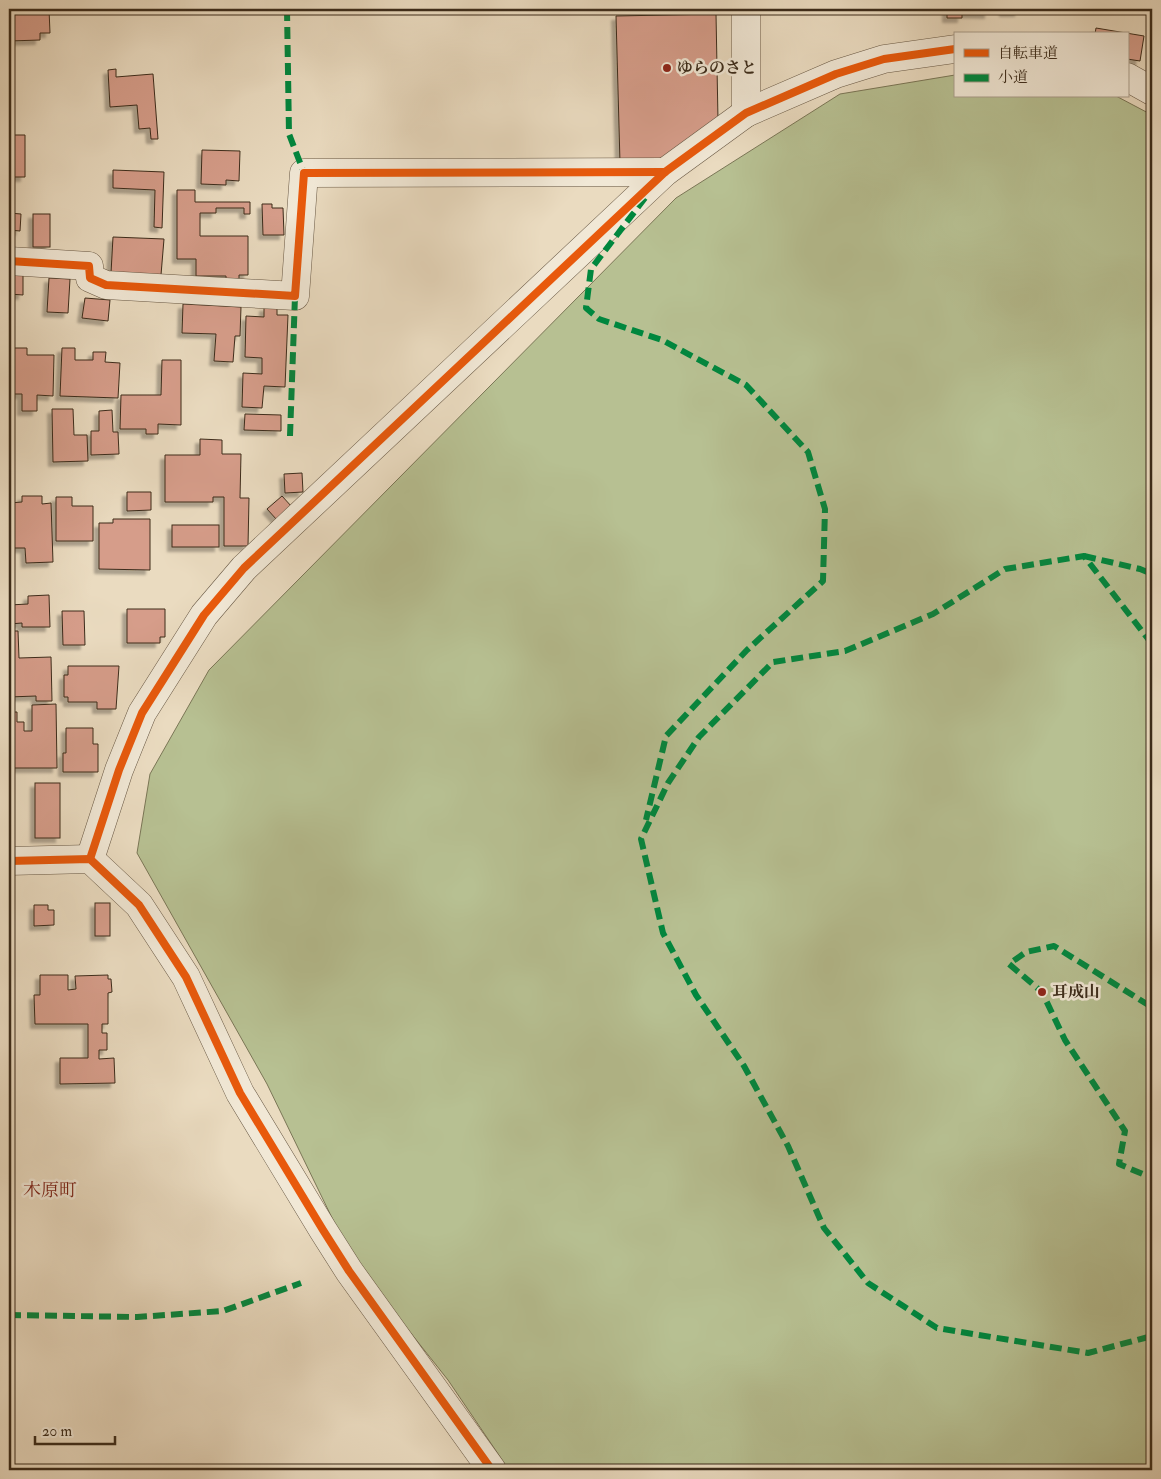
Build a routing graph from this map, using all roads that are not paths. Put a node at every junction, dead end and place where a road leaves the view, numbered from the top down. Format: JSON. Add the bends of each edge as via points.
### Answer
{"nodes":[{"id":1,"x":746,"y":9,"type":"edge"},
{"id":2,"x":954,"y":49,"type":"edge"},
{"id":3,"x":1128,"y":78,"type":"edge"},
{"id":4,"x":1152,"y":91,"type":"edge"},
{"id":5,"x":746,"y":113,"type":"junction"},
{"id":6,"x":665,"y":172,"type":"junction"},
{"id":7,"x":9,"y":261,"type":"edge"},
{"id":8,"x":90,"y":859,"type":"junction"},
{"id":9,"x":9,"y":861,"type":"edge"},
{"id":10,"x":492,"y":1470,"type":"edge"}],
"edges":[{"from":1,"to":5,"type":"street"},
{"from":2,"to":5,"type":"street","via":[[884,59],[836,74]]},
{"from":3,"to":4,"type":"street"},
{"from":5,"to":6,"type":"street"},
{"from":6,"to":7,"type":"street","via":[[304,173],[295,296],[106,285],[90,278],[90,266]]},
{"from":6,"to":8,"type":"street","via":[[244,568],[204,614],[142,712],[116,778]]},
{"from":8,"to":9,"type":"street"},
{"from":8,"to":10,"type":"street","via":[[139,905],[186,977],[240,1093],[323,1230]]}]}
